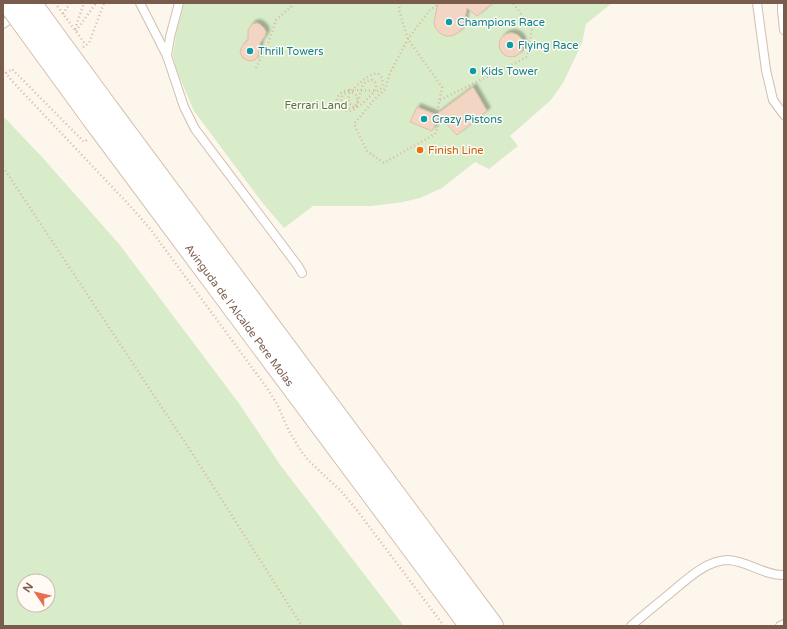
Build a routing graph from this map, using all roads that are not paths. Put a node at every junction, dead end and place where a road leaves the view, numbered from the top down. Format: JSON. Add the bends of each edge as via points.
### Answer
{"nodes":[{"id":1,"x":8,"y":3,"type":"edge"},
{"id":2,"x":31,"y":3,"type":"edge"},
{"id":3,"x":140,"y":3,"type":"edge"},
{"id":4,"x":179,"y":3,"type":"edge"},
{"id":5,"x":757,"y":3,"type":"edge"},
{"id":6,"x":782,"y":3,"type":"edge"},
{"id":7,"x":3,"y":24,"type":"edge"},
{"id":8,"x":784,"y":30,"type":"edge"},
{"id":9,"x":167,"y":56,"type":"junction"},
{"id":10,"x":784,"y":115,"type":"edge"},
{"id":11,"x":102,"y":116,"type":"junction"},
{"id":12,"x":302,"y":273,"type":"dead end"},
{"id":13,"x":784,"y":576,"type":"edge"},
{"id":14,"x":784,"y":624,"type":"edge"},
{"id":15,"x":471,"y":626,"type":"edge"},
{"id":16,"x":492,"y":626,"type":"edge"},
{"id":17,"x":631,"y":626,"type":"edge"},
{"id":18,"x":780,"y":626,"type":"edge"}],
"edges":[{"from":1,"to":11,"type":"street","name":"Avinguda de l'Alcalde Pere Molas","bridge":true},
{"from":2,"to":7,"type":"lane"},
{"from":2,"to":11,"type":"street","name":"Avinguda de l'Alcalde Pere Molas","bridge":true},
{"from":3,"to":9,"type":"lane"},
{"from":4,"to":9,"type":"lane"},
{"from":5,"to":10,"type":"lane","via":[[766,70],[773,100]]},
{"from":6,"to":8,"type":"lane"},
{"from":9,"to":12,"type":"lane","via":[[194,129]]},
{"from":11,"to":15,"type":"street","name":"Avinguda de l'Alcalde Pere Molas"},
{"from":11,"to":16,"type":"street","name":"Avinguda de l'Alcalde Pere Molas"},
{"from":13,"to":17,"type":"lane","via":[[740,562],[715,562],[698,571]]},
{"from":14,"to":18,"type":"lane"}]}
